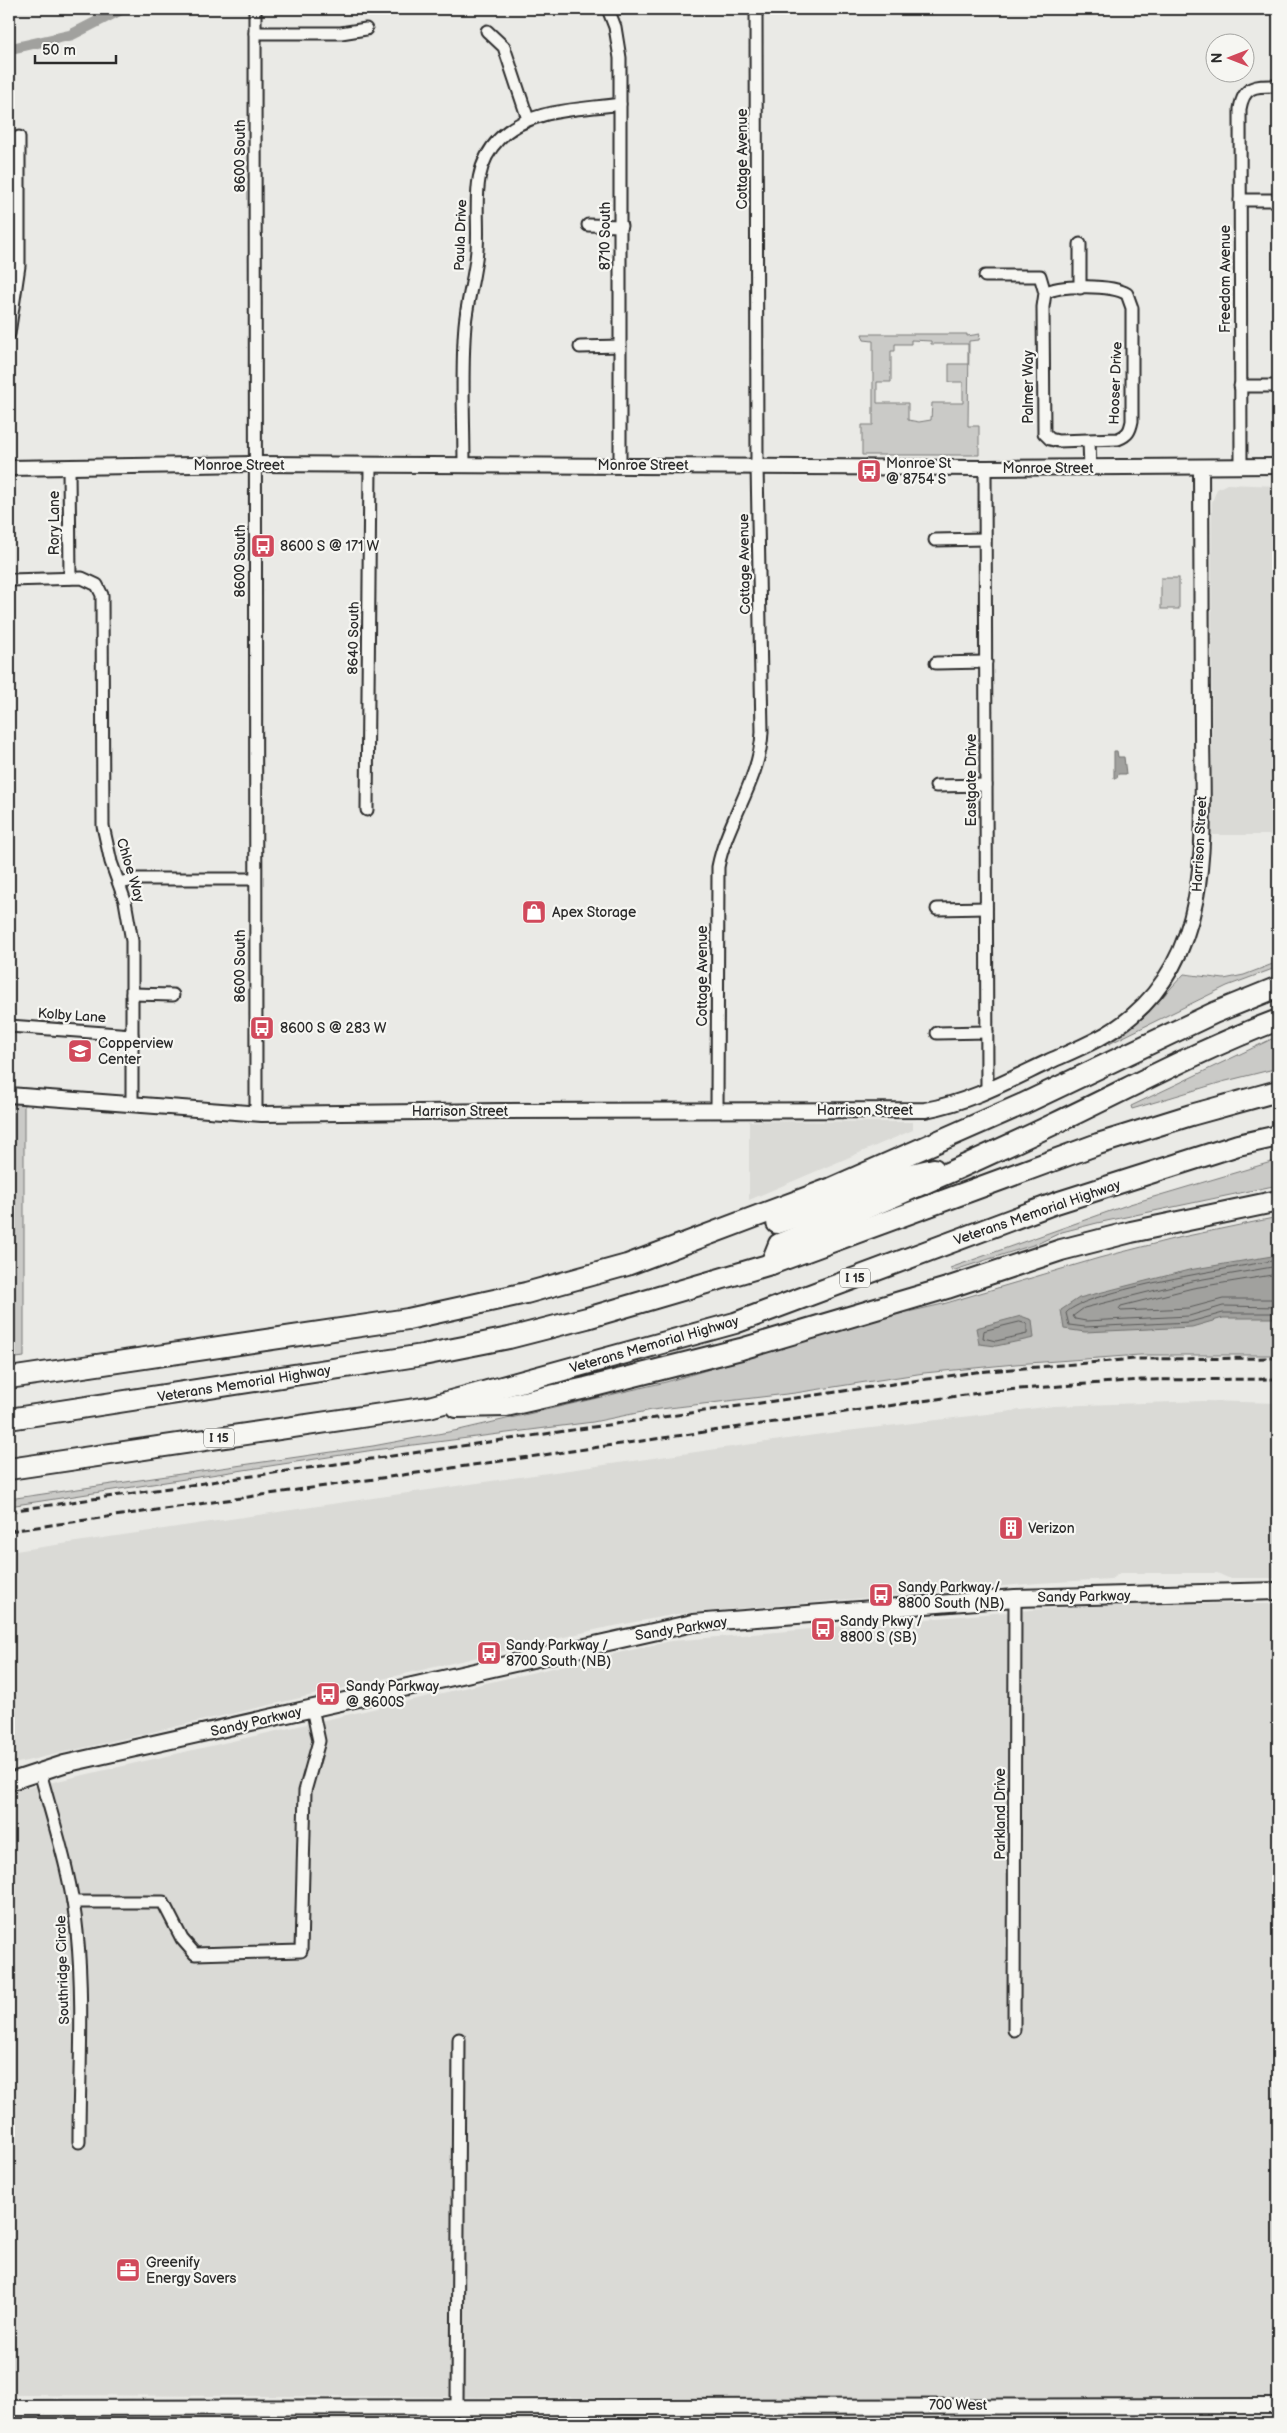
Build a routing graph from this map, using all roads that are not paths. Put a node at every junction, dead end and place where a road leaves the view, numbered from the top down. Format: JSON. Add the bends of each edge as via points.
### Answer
{"nodes":[{"id":1,"x":255,"y":9,"type":"edge"},
{"id":2,"x":608,"y":9,"type":"edge"},
{"id":3,"x":756,"y":9,"type":"edge"},
{"id":4,"x":366,"y":29,"type":"dead end"},
{"id":5,"x":487,"y":30,"type":"dead end"},
{"id":6,"x":255,"y":33,"type":"junction"},
{"id":7,"x":1278,"y":86,"type":"edge"},
{"id":8,"x":620,"y":104,"type":"junction"},
{"id":9,"x":528,"y":119,"type":"junction"},
{"id":10,"x":19,"y":137,"type":"dead end"},
{"id":11,"x":1240,"y":200,"type":"junction"},
{"id":12,"x":1278,"y":200,"type":"edge"},
{"id":13,"x":588,"y":225,"type":"dead end"},
{"id":14,"x":621,"y":226,"type":"junction"},
{"id":15,"x":1080,"y":244,"type":"dead end"},
{"id":16,"x":985,"y":276,"type":"dead end"},
{"id":17,"x":1080,"y":288,"type":"junction"},
{"id":18,"x":1045,"y":293,"type":"junction"},
{"id":19,"x":9,"y":334,"type":"edge"},
{"id":20,"x":620,"y":346,"type":"junction"},
{"id":21,"x":580,"y":347,"type":"dead end"},
{"id":22,"x":1240,"y":386,"type":"junction"},
{"id":23,"x":1278,"y":386,"type":"edge"},
{"id":24,"x":1089,"y":441,"type":"junction"},
{"id":25,"x":255,"y":464,"type":"junction"},
{"id":26,"x":620,"y":465,"type":"junction"},
{"id":27,"x":370,"y":466,"type":"junction"},
{"id":28,"x":464,"y":466,"type":"junction"},
{"id":29,"x":757,"y":466,"type":"junction"},
{"id":30,"x":1241,"y":466,"type":"junction"},
{"id":31,"x":1278,"y":466,"type":"edge"},
{"id":32,"x":69,"y":467,"type":"junction"},
{"id":33,"x":1201,"y":467,"type":"junction"},
{"id":34,"x":9,"y":468,"type":"edge"},
{"id":35,"x":985,"y":468,"type":"junction"},
{"id":36,"x":1090,"y":468,"type":"junction"},
{"id":37,"x":985,"y":539,"type":"junction"},
{"id":38,"x":935,"y":540,"type":"dead end"},
{"id":39,"x":70,"y":578,"type":"junction"},
{"id":40,"x":9,"y":580,"type":"edge"},
{"id":41,"x":986,"y":662,"type":"junction"},
{"id":42,"x":936,"y":663,"type":"dead end"},
{"id":43,"x":986,"y":785,"type":"junction"},
{"id":44,"x":936,"y":786,"type":"dead end"},
{"id":45,"x":367,"y":810,"type":"dead end"},
{"id":46,"x":255,"y":879,"type":"junction"},
{"id":47,"x":119,"y":883,"type":"junction"},
{"id":48,"x":986,"y":908,"type":"junction"},
{"id":49,"x":937,"y":909,"type":"dead end"},
{"id":50,"x":1278,"y":987,"type":"edge"},
{"id":51,"x":132,"y":994,"type":"junction"},
{"id":52,"x":173,"y":995,"type":"dead end"},
{"id":53,"x":1278,"y":1020,"type":"edge"},
{"id":54,"x":9,"y":1026,"type":"edge"},
{"id":55,"x":987,"y":1032,"type":"junction"},
{"id":56,"x":937,"y":1033,"type":"dead end"},
{"id":57,"x":132,"y":1035,"type":"junction"},
{"id":58,"x":987,"y":1091,"type":"junction"},
{"id":59,"x":1278,"y":1091,"type":"edge"},
{"id":60,"x":9,"y":1095,"type":"edge"},
{"id":61,"x":132,"y":1105,"type":"junction"},
{"id":62,"x":717,"y":1111,"type":"junction"},
{"id":63,"x":256,"y":1114,"type":"junction"},
{"id":64,"x":1278,"y":1136,"type":"edge"},
{"id":65,"x":980,"y":1158,"type":"junction"},
{"id":66,"x":1278,"y":1201,"type":"edge"},
{"id":67,"x":771,"y":1264,"type":"junction"},
{"id":68,"x":579,"y":1279,"type":"junction"},
{"id":69,"x":9,"y":1378,"type":"edge"},
{"id":70,"x":429,"y":1407,"type":"junction"},
{"id":71,"x":9,"y":1419,"type":"edge"},
{"id":72,"x":9,"y":1469,"type":"edge"},
{"id":73,"x":1278,"y":1591,"type":"edge"},
{"id":74,"x":1015,"y":1598,"type":"junction"},
{"id":75,"x":312,"y":1708,"type":"junction"},
{"id":76,"x":40,"y":1772,"type":"junction"},
{"id":77,"x":9,"y":1782,"type":"edge"},
{"id":78,"x":73,"y":1902,"type":"junction"},
{"id":79,"x":1014,"y":2030,"type":"dead end"},
{"id":80,"x":459,"y":2039,"type":"dead end"},
{"id":81,"x":79,"y":2142,"type":"dead end"},
{"id":82,"x":1278,"y":2406,"type":"edge"},
{"id":83,"x":457,"y":2407,"type":"junction"},
{"id":84,"x":9,"y":2408,"type":"edge"}],
"edges":[{"from":1,"to":6,"type":"street","name":"8600 South"},
{"from":2,"to":8,"type":"street","name":"8710 South","via":[[615,27],[620,58]]},
{"from":3,"to":29,"type":"street","name":"Cottage Avenue"},
{"from":4,"to":6,"type":"street","via":[[341,33]]},
{"from":5,"to":9,"type":"street","via":[[504,47]]},
{"from":6,"to":25,"type":"street","name":"8600 South"},
{"from":7,"to":11,"type":"street","name":"Freedom Avenue","via":[[1260,86],[1245,92],[1240,109]]},
{"from":8,"to":9,"type":"street","name":"Paula Drive"},
{"from":8,"to":14,"type":"street","name":"8710 South"},
{"from":9,"to":28,"type":"street","name":"Paula Drive","via":[[500,138],[488,152],[477,185],[477,248],[464,328]]},
{"from":10,"to":19,"type":"street","via":[[19,266]]},
{"from":11,"to":12,"type":"street"},
{"from":11,"to":22,"type":"street","name":"Freedom Avenue"},
{"from":13,"to":14,"type":"street"},
{"from":14,"to":20,"type":"street","name":"8710 South"},
{"from":15,"to":17,"type":"street"},
{"from":16,"to":18,"type":"street","via":[[1040,276]]},
{"from":17,"to":18,"type":"street","via":[[1056,288]]},
{"from":17,"to":24,"type":"street","name":"Hooser Drive","via":[[1113,288],[1127,294],[1132,308],[1131,430],[1118,439]]},
{"from":18,"to":24,"type":"street","name":"Palmer Way","via":[[1044,433],[1058,441]]},
{"from":20,"to":21,"type":"street"},
{"from":20,"to":26,"type":"street","name":"8710 South"},
{"from":22,"to":23,"type":"street"},
{"from":22,"to":30,"type":"street","name":"Freedom Avenue"},
{"from":24,"to":36,"type":"street"},
{"from":25,"to":27,"type":"street","name":"Monroe Street"},
{"from":25,"to":32,"type":"street","name":"Monroe Street"},
{"from":25,"to":46,"type":"street","name":"8600 South"},
{"from":26,"to":28,"type":"street","name":"Monroe Street"},
{"from":26,"to":29,"type":"street","name":"Monroe Street"},
{"from":27,"to":28,"type":"street","name":"Monroe Street"},
{"from":27,"to":45,"type":"street","name":"8640 South"},
{"from":29,"to":35,"type":"street","name":"Monroe Street"},
{"from":29,"to":62,"type":"street","name":"Cottage Avenue","via":[[761,750],[718,867]]},
{"from":30,"to":31,"type":"street","name":"Monroe Street"},
{"from":30,"to":33,"type":"street","name":"Monroe Street"},
{"from":32,"to":34,"type":"street","name":"Monroe Street"},
{"from":32,"to":39,"type":"street","name":"Rory Lane"},
{"from":33,"to":36,"type":"street","name":"Monroe Street"},
{"from":33,"to":58,"type":"street","name":"Harrison Street","via":[[1202,854],[1192,922],[1167,976],[1132,1016],[1089,1044]]},
{"from":35,"to":36,"type":"street","name":"Monroe Street"},
{"from":35,"to":37,"type":"street","name":"Eastgate Drive"},
{"from":37,"to":38,"type":"street"},
{"from":37,"to":41,"type":"street","name":"Eastgate Drive"},
{"from":39,"to":40,"type":"street"},
{"from":39,"to":47,"type":"street","name":"Chloe Way","via":[[90,580],[102,595],[103,826]]},
{"from":41,"to":42,"type":"street"},
{"from":41,"to":43,"type":"street","name":"Eastgate Drive"},
{"from":43,"to":44,"type":"street"},
{"from":43,"to":48,"type":"street","name":"Eastgate Drive"},
{"from":46,"to":47,"type":"street","via":[[138,879]]},
{"from":46,"to":63,"type":"street","name":"8600 South"},
{"from":47,"to":51,"type":"street","name":"Chloe Way","via":[[130,919]]},
{"from":48,"to":49,"type":"street"},
{"from":48,"to":55,"type":"street","name":"Eastgate Drive"},
{"from":50,"to":68,"type":"highway","via":[[1214,1013],[1048,1092],[832,1188],[627,1265]]},
{"from":51,"to":52,"type":"street"},
{"from":51,"to":57,"type":"street","name":"Chloe Way"},
{"from":53,"to":65,"type":"highway","via":[[1223,1042]]},
{"from":54,"to":57,"type":"street","name":"Kolby Lane"},
{"from":55,"to":56,"type":"street"},
{"from":55,"to":58,"type":"street","name":"Eastgate Drive"},
{"from":57,"to":61,"type":"street","name":"Chloe Way"},
{"from":58,"to":62,"type":"street","name":"Harrison Street","via":[[925,1110]]},
{"from":59,"to":67,"type":"highway","name":"Veterans Memorial Highway","via":[[1090,1147]]},
{"from":60,"to":61,"type":"street","name":"Harrison Street"},
{"from":61,"to":63,"type":"street","name":"Harrison Street"},
{"from":62,"to":63,"type":"street","name":"Harrison Street"},
{"from":64,"to":70,"type":"highway","name":"Veterans Memorial Highway","number":"I 15","via":[[1238,1145],[1056,1203],[735,1322]]},
{"from":65,"to":67,"type":"highway","via":[[779,1244]]},
{"from":65,"to":68,"type":"highway","via":[[907,1175],[846,1200],[608,1278]]},
{"from":66,"to":70,"type":"highway","via":[[1061,1250],[947,1288],[741,1349],[586,1388],[506,1406]]},
{"from":67,"to":71,"type":"highway","name":"Veterans Memorial Highway","via":[[509,1338]]},
{"from":68,"to":69,"type":"highway","via":[[408,1319]]},
{"from":70,"to":72,"type":"highway","name":"Veterans Memorial Highway","number":"I 15"},
{"from":73,"to":74,"type":"main road","name":"Sandy Parkway"},
{"from":74,"to":75,"type":"main road","name":"Sandy Parkway","via":[[693,1623]]},
{"from":74,"to":79,"type":"street","name":"Parkland Drive"},
{"from":75,"to":76,"type":"main road","name":"Sandy Parkway"},
{"from":75,"to":78,"type":"street","via":[[319,1741],[305,1792],[301,1951],[195,1954],[182,1939],[163,1902]]},
{"from":76,"to":77,"type":"main road","name":"Sandy Parkway"},
{"from":76,"to":78,"type":"street","name":"Southridge Circle"},
{"from":78,"to":81,"type":"street","name":"Southridge Circle","via":[[79,1965]]},
{"from":80,"to":83,"type":"street"},
{"from":82,"to":83,"type":"street","name":"700 West"},
{"from":83,"to":84,"type":"street","name":"700 West"}]}
